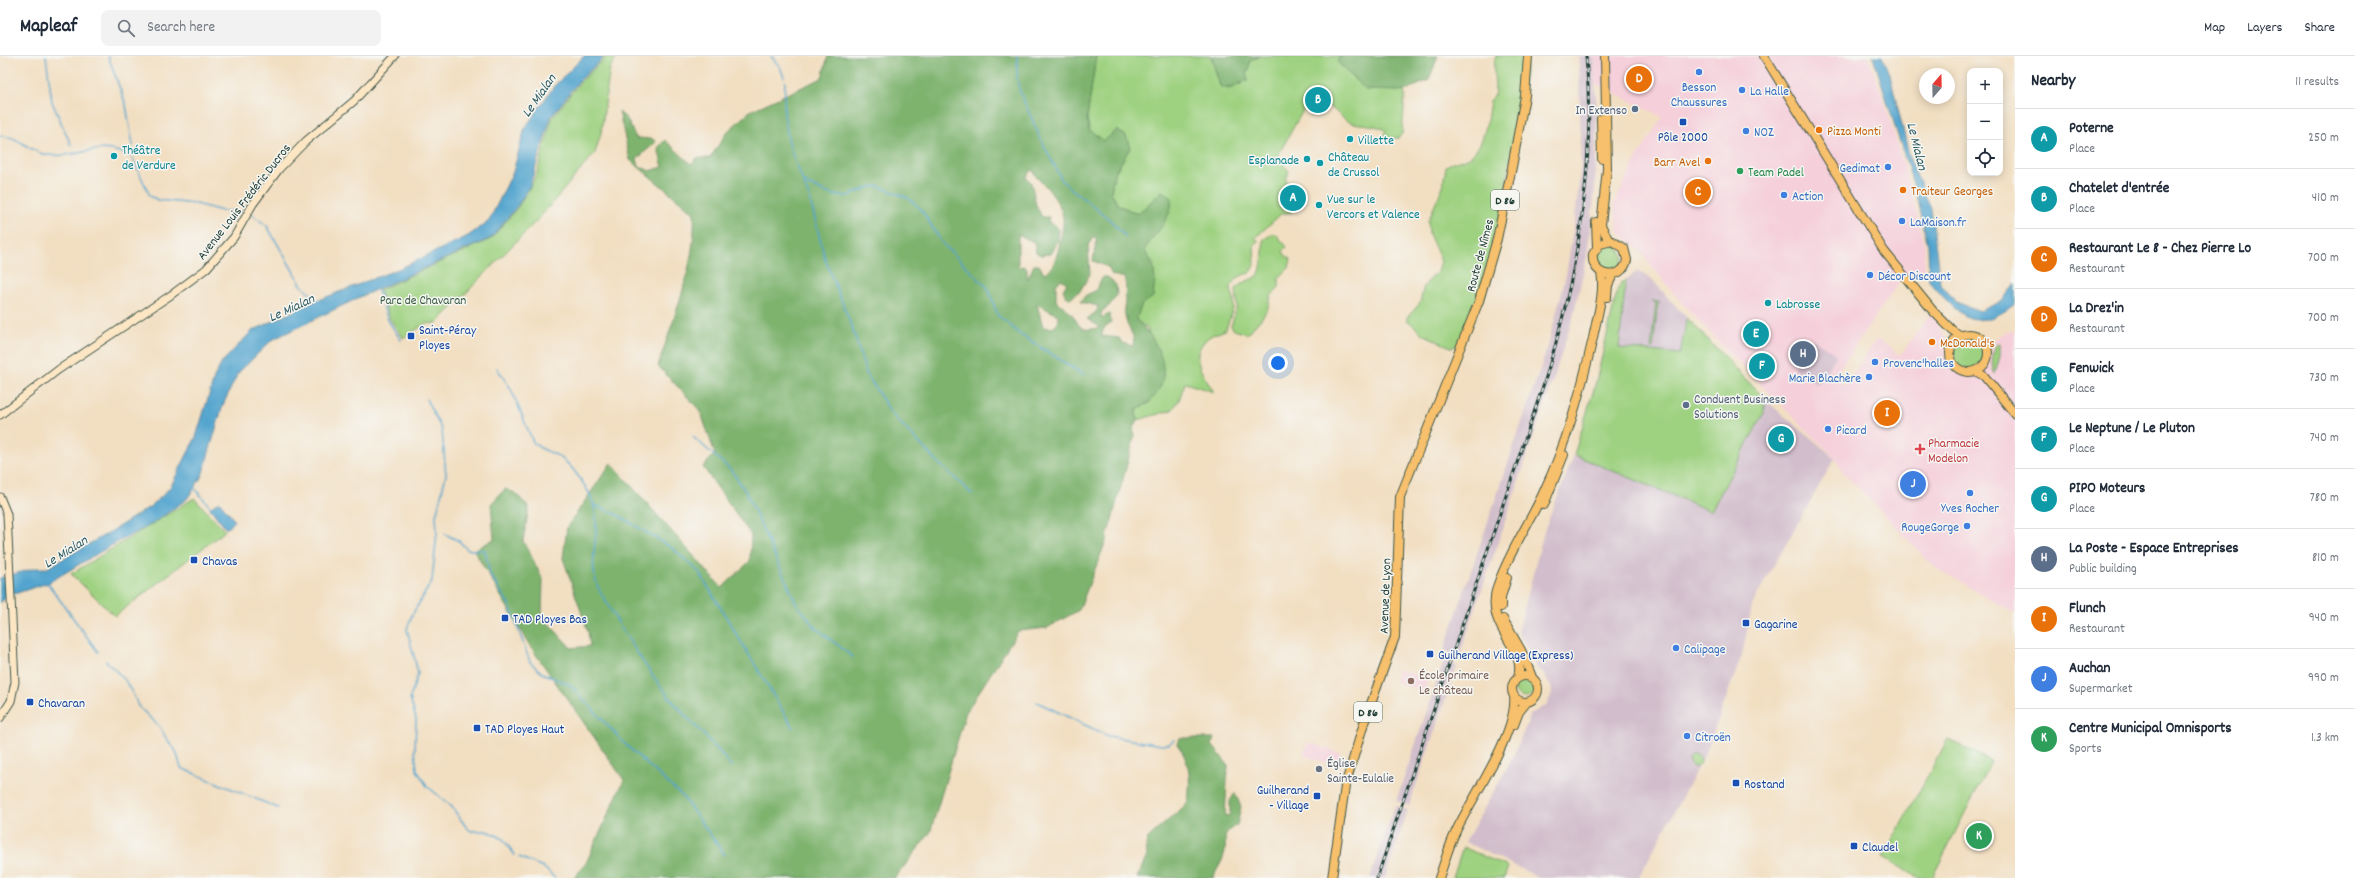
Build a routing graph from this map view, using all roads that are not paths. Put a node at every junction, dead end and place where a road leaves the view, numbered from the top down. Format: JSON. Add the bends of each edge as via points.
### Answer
{"nodes":[{"id":1,"x":395,"y":56,"type":"edge"},
{"id":2,"x":1528,"y":56,"type":"edge"},
{"id":3,"x":1600,"y":56,"type":"edge"},
{"id":4,"x":1605,"y":56,"type":"edge"},
{"id":5,"x":1764,"y":56,"type":"edge"},
{"id":6,"x":1612,"y":241,"type":"junction"},
{"id":7,"x":1597,"y":247,"type":"junction"},
{"id":8,"x":1600,"y":272,"type":"junction"},
{"id":9,"x":1613,"y":275,"type":"junction"},
{"id":10,"x":1933,"y":311,"type":"junction"},
{"id":11,"x":1962,"y":336,"type":"junction"},
{"id":12,"x":1953,"y":343,"type":"junction"},
{"id":13,"x":1986,"y":362,"type":"junction"},
{"id":14,"x":1975,"y":371,"type":"junction"},
{"id":15,"x":2015,"y":408,"type":"edge"},
{"id":16,"x":2015,"y":414,"type":"edge"},
{"id":17,"x":0,"y":415,"type":"edge"},
{"id":18,"x":0,"y":497,"type":"edge"},
{"id":19,"x":1400,"y":497,"type":"joint"},
{"id":20,"x":12,"y":661,"type":"junction"},
{"id":21,"x":1518,"y":677,"type":"junction"},
{"id":22,"x":1532,"y":677,"type":"junction"},
{"id":23,"x":1514,"y":696,"type":"junction"},
{"id":24,"x":1527,"y":702,"type":"junction"},
{"id":25,"x":0,"y":713,"type":"edge"},
{"id":26,"x":0,"y":718,"type":"edge"},
{"id":27,"x":1332,"y":878,"type":"edge"},
{"id":28,"x":1439,"y":878,"type":"edge"},
{"id":29,"x":1445,"y":878,"type":"edge"}],
"edges":[{"from":1,"to":17,"type":"main road","name":"Avenue Louis Frédéric Ducros","via":[[354,101],[279,169],[222,251],[196,277],[58,370]]},
{"from":2,"to":19,"type":"main road","name":"Route de Nîmes","number":"D 86","via":[[1524,100],[1497,239],[1464,341]]},
{"from":3,"to":7,"type":"main road","via":[[1602,168],[1596,221]]},
{"from":4,"to":6,"type":"main road","via":[[1607,169],[1601,225],[1603,233]]},
{"from":5,"to":10,"type":"main road","via":[[1884,251]]},
{"from":6,"to":7,"type":"main road","via":[[1604,242]]},
{"from":6,"to":9,"type":"main road","via":[[1621,245],[1627,256],[1624,268]]},
{"from":7,"to":8,"type":"main road","via":[[1593,258]]},
{"from":8,"to":9,"type":"main road"},
{"from":8,"to":21,"type":"main road","via":[[1602,293],[1574,411],[1551,477],[1502,576],[1495,596],[1500,629],[1519,661]]},
{"from":9,"to":22,"type":"main road","via":[[1608,285],[1588,384],[1559,471],[1550,494],[1506,578],[1501,597],[1503,620],[1521,650]]},
{"from":10,"to":11,"type":"main road","via":[[1953,331]]},
{"from":10,"to":12,"type":"main road"},
{"from":11,"to":12,"type":"main road"},
{"from":11,"to":13,"type":"main road","via":[[1972,335],[1982,340],[1987,351]]},
{"from":12,"to":14,"type":"main road","via":[[1950,354],[1955,366],[1964,372]]},
{"from":13,"to":14,"type":"main road"},
{"from":13,"to":15,"type":"main road","via":[[1988,373]]},
{"from":14,"to":16,"type":"main road","via":[[1984,376]]},
{"from":18,"to":20,"type":"main road","via":[[7,514]]},
{"from":19,"to":27,"type":"main road","name":"Avenue de Lyon","number":"D 86","via":[[1395,637],[1364,723],[1346,783]]},
{"from":20,"to":25,"type":"main road","via":[[10,694]]},
{"from":20,"to":26,"type":"main road","via":[[14,693],[8,708]]},
{"from":21,"to":22,"type":"main road"},
{"from":21,"to":23,"type":"main road","via":[[1512,686]]},
{"from":22,"to":24,"type":"main road","via":[[1537,682],[1538,692]]},
{"from":23,"to":24,"type":"main road","via":[[1519,701]]},
{"from":23,"to":28,"type":"main road","via":[[1512,714],[1496,758],[1454,836]]},
{"from":24,"to":29,"type":"main road","via":[[1519,712],[1498,767],[1458,837]]}]}
